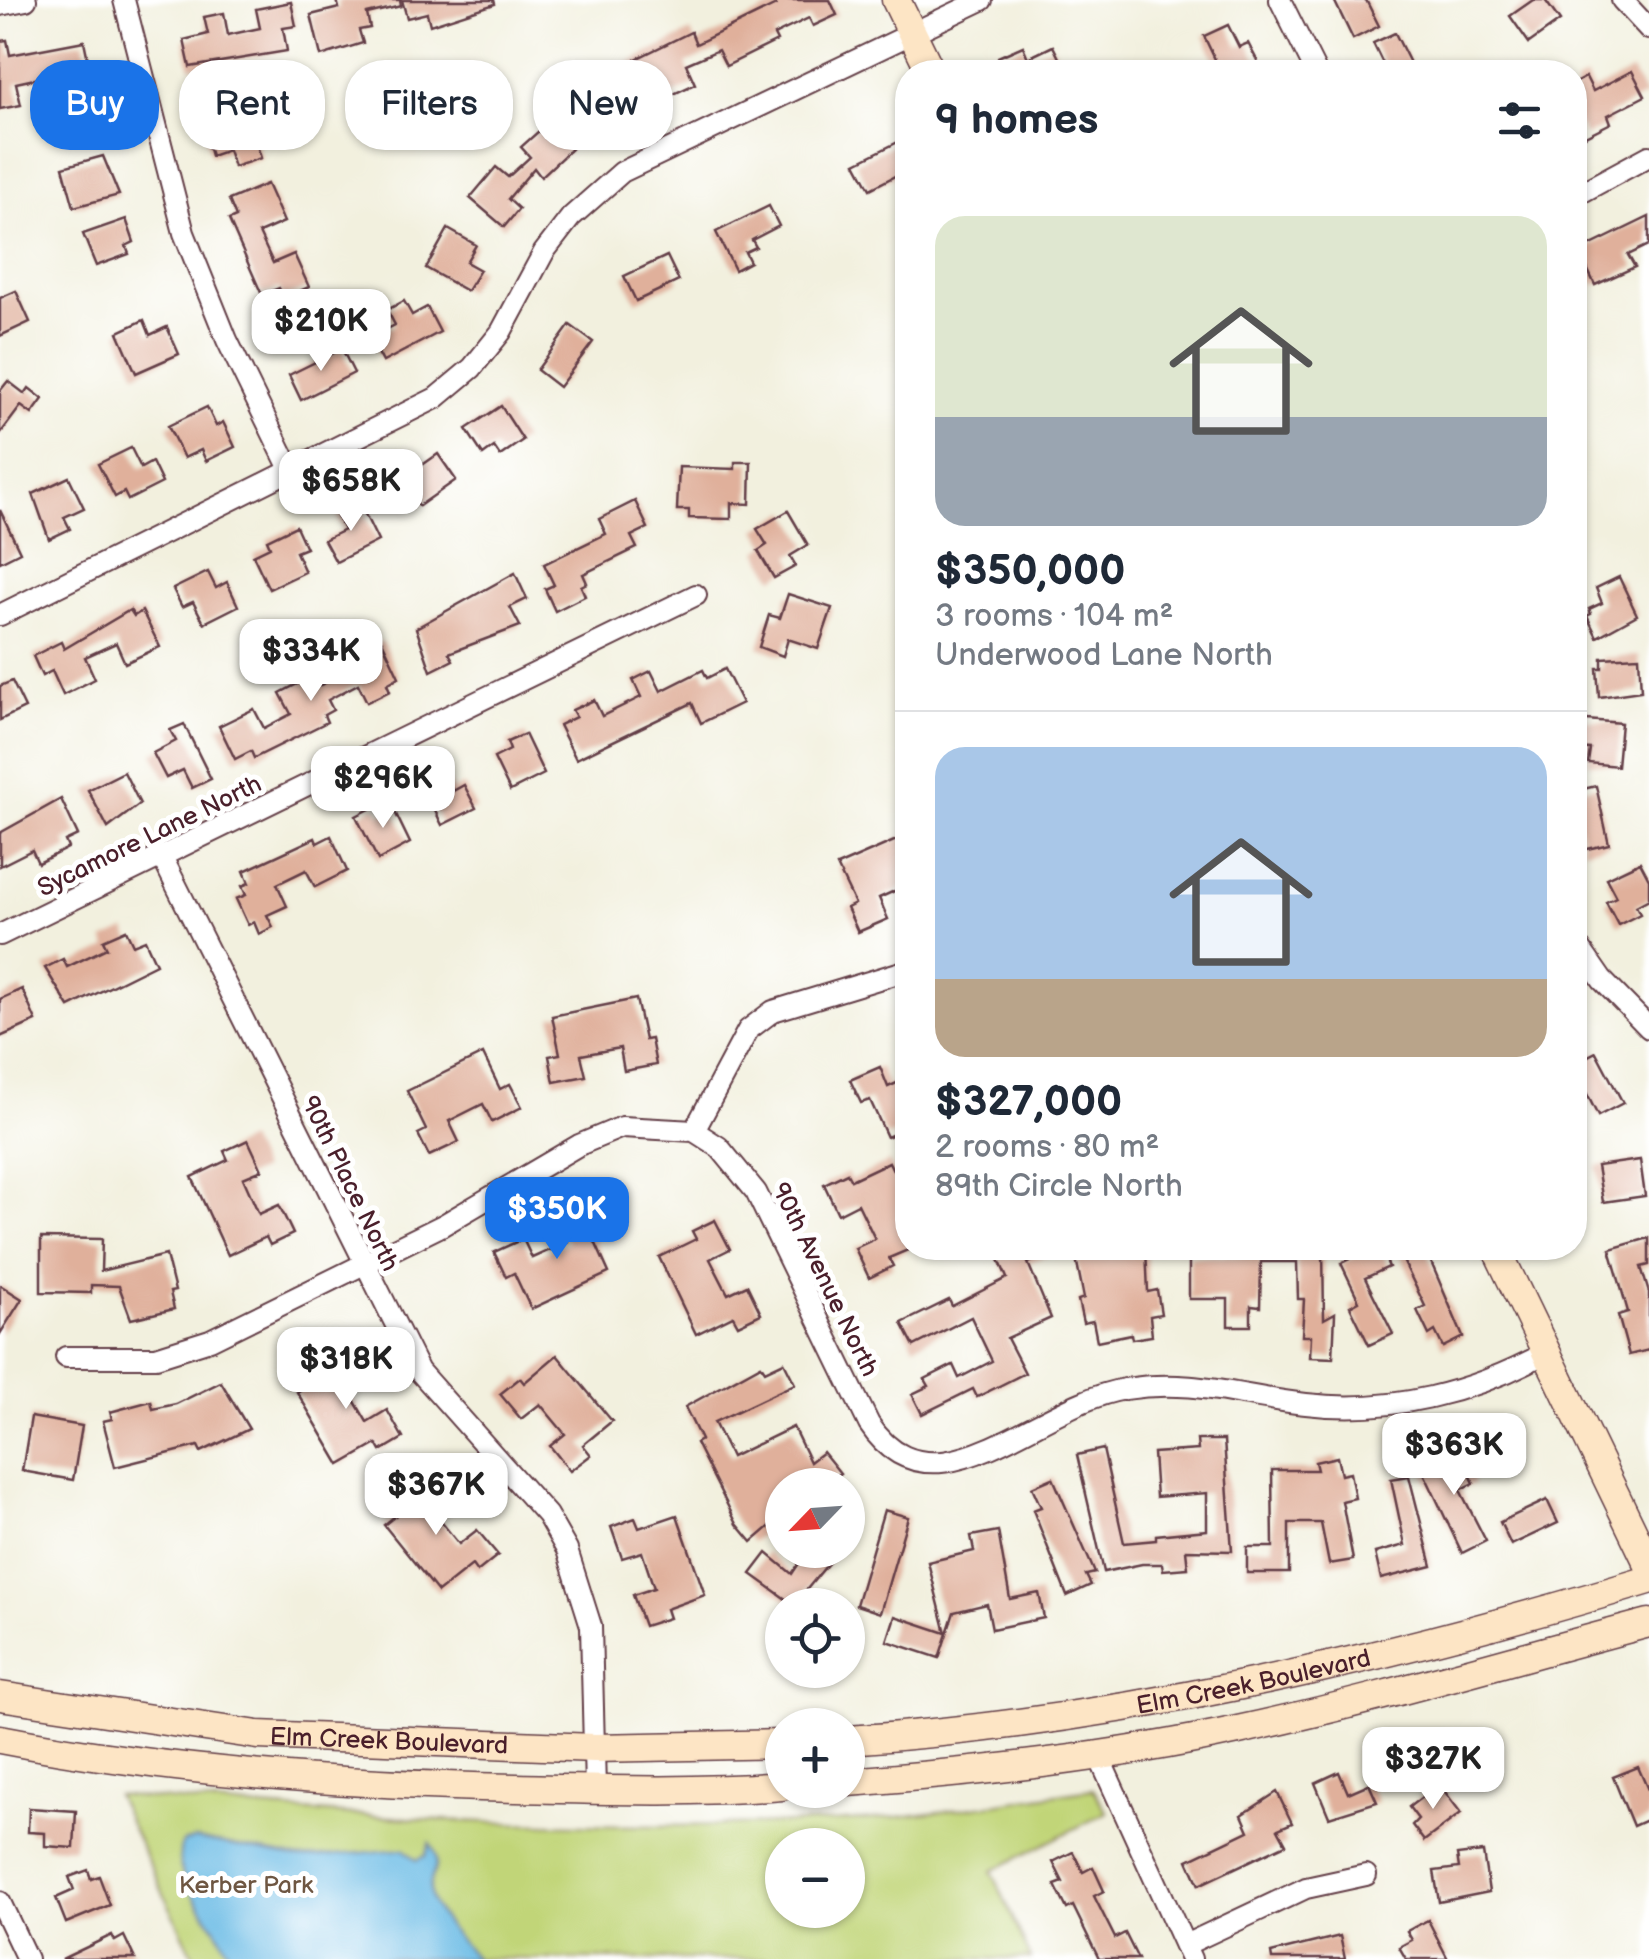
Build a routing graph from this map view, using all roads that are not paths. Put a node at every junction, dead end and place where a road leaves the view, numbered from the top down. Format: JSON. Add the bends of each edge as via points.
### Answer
{"nodes":[{"id":1,"x":26,"y":0,"type":"edge"},
{"id":2,"x":124,"y":0,"type":"edge"},
{"id":3,"x":896,"y":0,"type":"edge"},
{"id":4,"x":982,"y":0,"type":"edge"},
{"id":5,"x":1280,"y":0,"type":"edge"},
{"id":6,"x":1622,"y":0,"type":"edge"},
{"id":7,"x":0,"y":5,"type":"edge"},
{"id":8,"x":1649,"y":30,"type":"edge"},
{"id":9,"x":912,"y":33,"type":"junction"},
{"id":10,"x":925,"y":60,"type":"edge"},
{"id":11,"x":1310,"y":60,"type":"edge"},
{"id":12,"x":1649,"y":156,"type":"edge"},
{"id":13,"x":1587,"y":190,"type":"edge"},
{"id":14,"x":291,"y":472,"type":"junction"},
{"id":15,"x":696,"y":595,"type":"dead end"},
{"id":16,"x":0,"y":615,"type":"edge"},
{"id":17,"x":162,"y":858,"type":"junction"},
{"id":18,"x":0,"y":935,"type":"edge"},
{"id":19,"x":1587,"y":958,"type":"edge"},
{"id":20,"x":895,"y":974,"type":"edge"},
{"id":21,"x":1649,"y":1028,"type":"edge"},
{"id":22,"x":694,"y":1131,"type":"junction"},
{"id":23,"x":1502,"y":1260,"type":"edge"},
{"id":24,"x":364,"y":1265,"type":"junction"},
{"id":25,"x":1547,"y":1352,"type":"junction"},
{"id":26,"x":66,"y":1356,"type":"dead end"},
{"id":27,"x":1649,"y":1565,"type":"edge"},
{"id":28,"x":1649,"y":1580,"type":"edge"},
{"id":29,"x":1649,"y":1623,"type":"edge"},
{"id":30,"x":0,"y":1696,"type":"edge"},
{"id":31,"x":865,"y":1738,"type":"edge"},
{"id":32,"x":0,"y":1739,"type":"edge"},
{"id":33,"x":765,"y":1744,"type":"edge"},
{"id":34,"x":595,"y":1748,"type":"junction"},
{"id":35,"x":1098,"y":1756,"type":"junction"},
{"id":36,"x":865,"y":1780,"type":"edge"},
{"id":37,"x":765,"y":1786,"type":"edge"},
{"id":38,"x":595,"y":1790,"type":"junction"},
{"id":39,"x":1366,"y":1876,"type":"dead end"},
{"id":40,"x":0,"y":1902,"type":"edge"},
{"id":41,"x":1188,"y":1952,"type":"edge"},
{"id":42,"x":28,"y":1959,"type":"edge"}],
"edges":[{"from":1,"to":7,"type":"street"},
{"from":2,"to":14,"type":"street","via":[[184,233]]},
{"from":3,"to":9,"type":"main road"},
{"from":4,"to":9,"type":"street"},
{"from":5,"to":11,"type":"street"},
{"from":6,"to":8,"type":"street"},
{"from":9,"to":10,"type":"main road"},
{"from":9,"to":14,"type":"street","via":[[622,172],[544,252],[501,332],[472,368],[397,421]]},
{"from":12,"to":13,"type":"street"},
{"from":14,"to":16,"type":"street"},
{"from":15,"to":17,"type":"street","name":"Sycamore Lane North"},
{"from":17,"to":18,"type":"street","name":"Sycamore Lane North"},
{"from":17,"to":24,"type":"street","name":"90th Place North"},
{"from":19,"to":21,"type":"street"},
{"from":20,"to":22,"type":"street","via":[[773,1011],[748,1030]]},
{"from":22,"to":24,"type":"street","via":[[644,1125],[602,1133]]},
{"from":22,"to":25,"type":"street","name":"90th Avenue North","via":[[719,1147],[756,1192],[869,1424],[902,1458],[937,1466],[953,1462],[1061,1409],[1120,1390],[1209,1385],[1301,1404],[1377,1406],[1490,1380]]},
{"from":23,"to":25,"type":"main road"},
{"from":24,"to":26,"type":"street","via":[[182,1351]]},
{"from":24,"to":34,"type":"street","name":"90th Place North","via":[[419,1371],[547,1515],[568,1550],[591,1626]]},
{"from":25,"to":27,"type":"main road"},
{"from":28,"to":31,"type":"main road","name":"Elm Creek Boulevard","via":[[1379,1656],[1229,1688],[1104,1712]]},
{"from":29,"to":35,"type":"main road","name":"Elm Creek Boulevard","via":[[1385,1696]]},
{"from":30,"to":34,"type":"main road","name":"Elm Creek Boulevard","via":[[258,1735]]},
{"from":32,"to":38,"type":"main road","name":"Elm Creek Boulevard","via":[[323,1782]]},
{"from":33,"to":34,"type":"main road","name":"Elm Creek Boulevard"},
{"from":34,"to":38,"type":"street","name":"90th Place North"},
{"from":35,"to":36,"type":"main road","name":"Elm Creek Boulevard"},
{"from":35,"to":41,"type":"street"},
{"from":37,"to":38,"type":"main road","name":"Elm Creek Boulevard"},
{"from":39,"to":41,"type":"street","via":[[1306,1888]]},
{"from":40,"to":42,"type":"street"}]}
